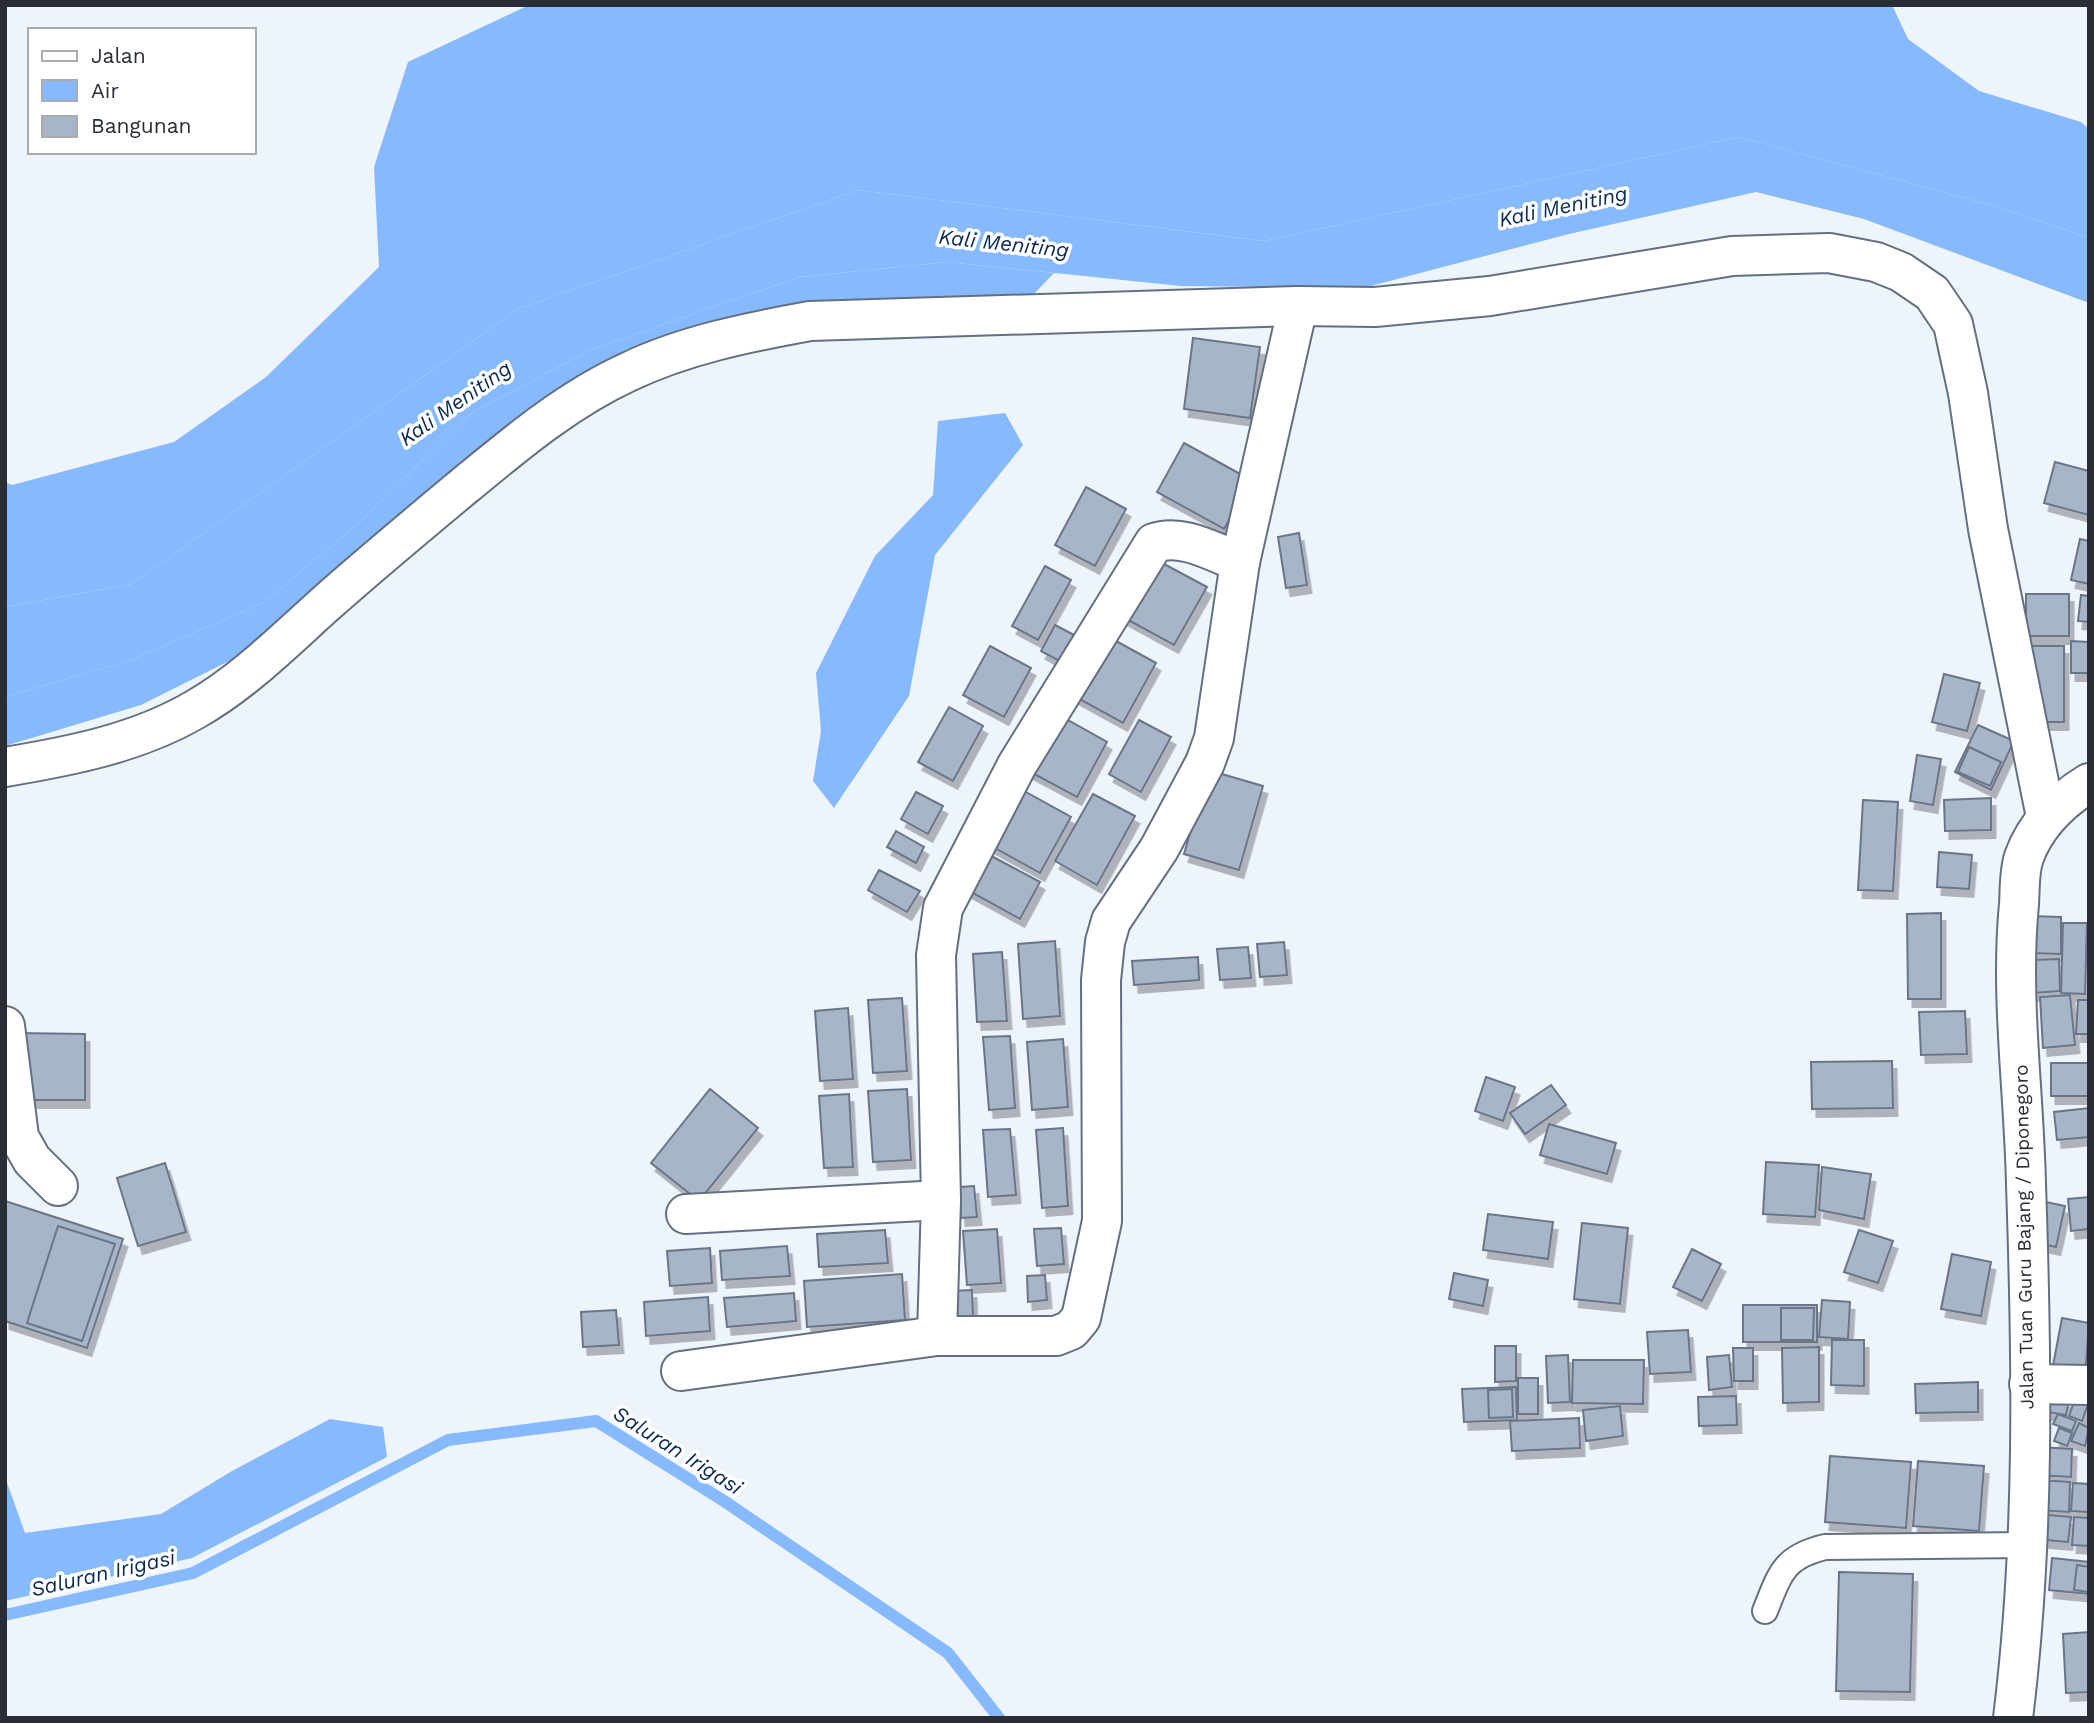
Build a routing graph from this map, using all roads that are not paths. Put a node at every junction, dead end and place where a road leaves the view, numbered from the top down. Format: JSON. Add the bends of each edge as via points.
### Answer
{"nodes":[{"id":1,"x":1298,"y":306,"type":"junction"},
{"id":2,"x":1240,"y":562,"type":"junction"},
{"id":3,"x":5,"y":767,"type":"edge"},
{"id":4,"x":2089,"y":783,"type":"edge"},
{"id":5,"x":2046,"y":817,"type":"junction"},
{"id":6,"x":5,"y":1026,"type":"edge"},
{"id":7,"x":58,"y":1186,"type":"dead end"},
{"id":8,"x":941,"y":1200,"type":"junction"},
{"id":9,"x":686,"y":1214,"type":"dead end"},
{"id":10,"x":937,"y":1336,"type":"junction"},
{"id":11,"x":681,"y":1371,"type":"dead end"},
{"id":12,"x":2029,"y":1384,"type":"junction"},
{"id":13,"x":2089,"y":1385,"type":"edge"},
{"id":14,"x":2027,"y":1545,"type":"junction"},
{"id":15,"x":1765,"y":1611,"type":"dead end"},
{"id":16,"x":2013,"y":1718,"type":"edge"}],
"edges":[{"from":1,"to":2,"type":"street"},
{"from":1,"to":3,"type":"street","via":[[846,318],[764,329],[672,354],[627,372],[534,428],[378,557],[273,652],[197,709],[110,745]]},
{"from":1,"to":5,"type":"street","via":[[1375,307],[1490,296],[1732,256],[1829,253],[1876,262],[1933,293],[1953,324],[1968,393],[1990,543]]},
{"from":2,"to":8,"type":"street","via":[[1179,540],[1154,543],[1017,765],[943,908],[936,955]]},
{"from":2,"to":10,"type":"street","via":[[1214,738],[1159,849],[1111,921],[1105,942],[1101,980],[1102,1221],[1081,1318],[1071,1330],[1056,1336]]},
{"from":4,"to":5,"type":"street","name":"Jalan Tuan Guru Bajang / Diponegoro"},
{"from":5,"to":12,"type":"street","name":"Jalan Tuan Guru Bajang / Diponegoro","via":[[2023,859],[2016,937]]},
{"from":6,"to":7,"type":"street","via":[[19,1138],[32,1160]]},
{"from":8,"to":9,"type":"street"},
{"from":8,"to":10,"type":"street"},
{"from":10,"to":11,"type":"street"},
{"from":12,"to":13,"type":"street"},
{"from":12,"to":14,"type":"street","name":"Jalan Tuan Guru Bajang / Diponegoro"},
{"from":14,"to":15,"type":"lane","via":[[1825,1547],[1802,1552],[1779,1576]]},
{"from":14,"to":16,"type":"street","name":"Jalan Tuan Guru Bajang / Diponegoro"}]}
